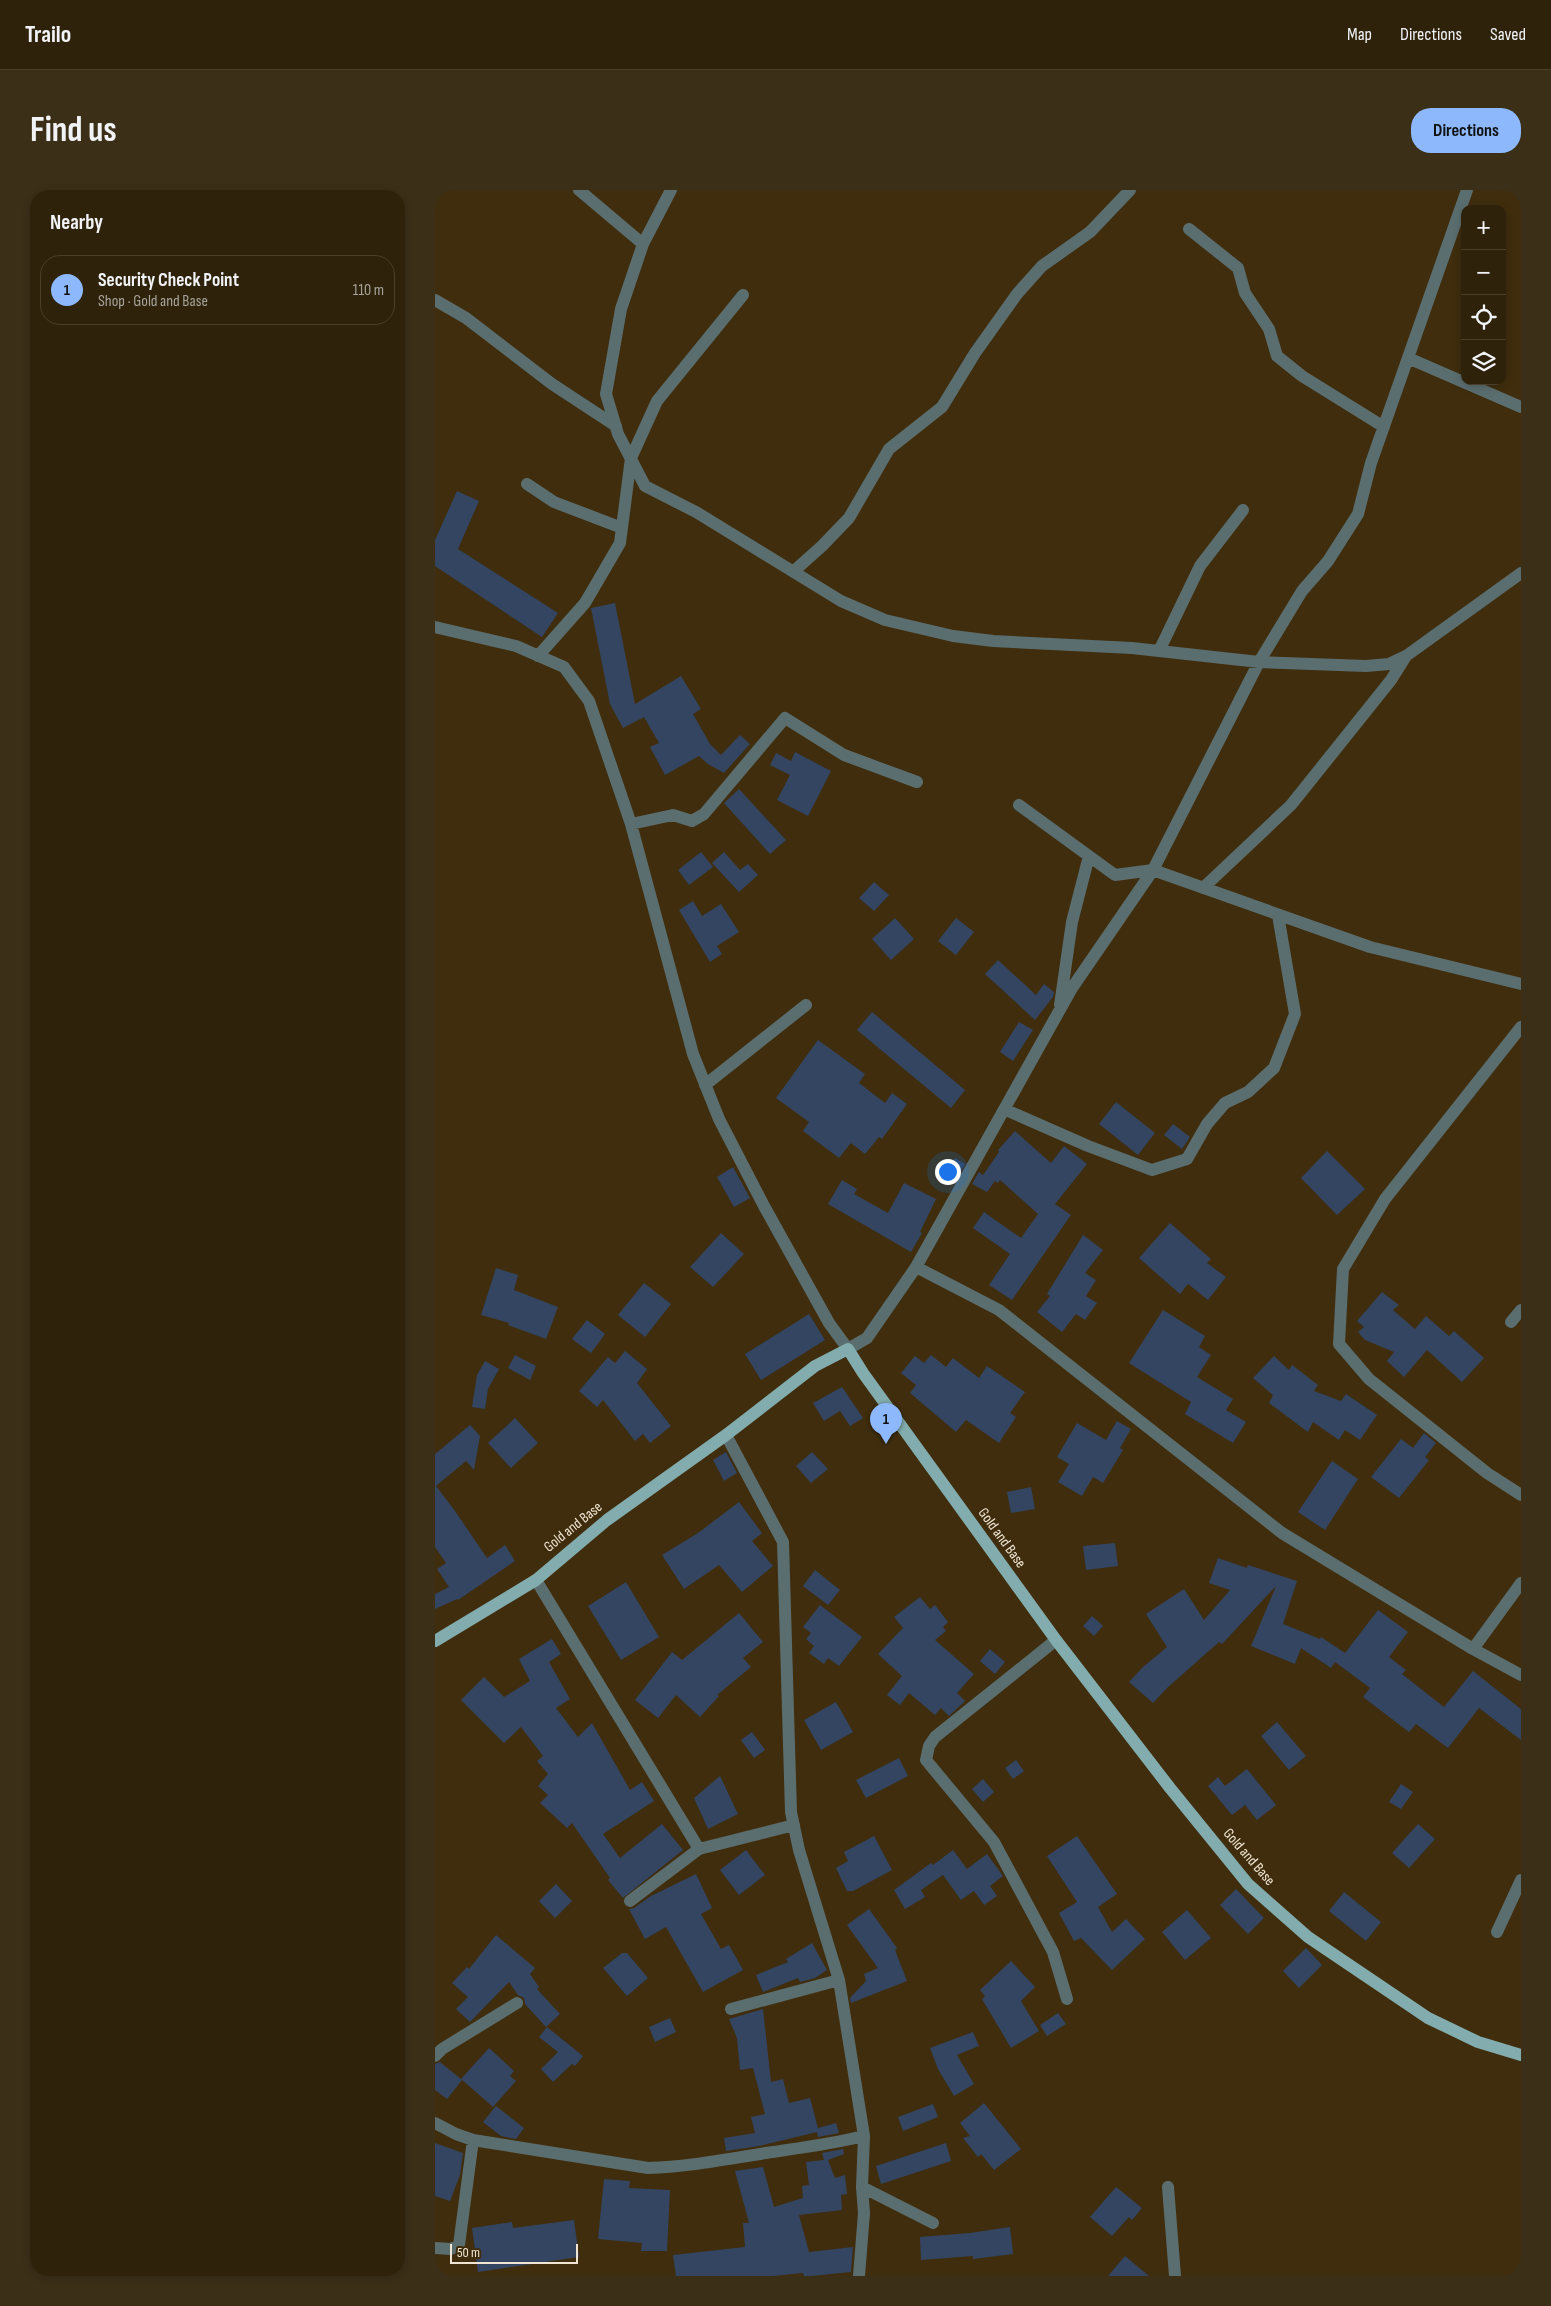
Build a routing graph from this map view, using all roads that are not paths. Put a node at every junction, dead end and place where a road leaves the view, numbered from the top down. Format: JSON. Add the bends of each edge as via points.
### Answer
{"nodes":[{"id":1,"x":579,"y":190,"type":"edge"},
{"id":2,"x":671,"y":190,"type":"edge"},
{"id":3,"x":1130,"y":190,"type":"edge"},
{"id":4,"x":1467,"y":190,"type":"edge"},
{"id":5,"x":1189,"y":229,"type":"dead end"},
{"id":6,"x":643,"y":244,"type":"junction"},
{"id":7,"x":743,"y":295,"type":"dead end"},
{"id":8,"x":435,"y":300,"type":"edge"},
{"id":9,"x":1409,"y":358,"type":"junction"},
{"id":10,"x":1521,"y":407,"type":"edge"},
{"id":11,"x":616,"y":426,"type":"junction"},
{"id":12,"x":1384,"y":427,"type":"junction"},
{"id":13,"x":631,"y":458,"type":"junction"},
{"id":14,"x":527,"y":484,"type":"dead end"},
{"id":15,"x":1243,"y":510,"type":"dead end"},
{"id":16,"x":622,"y":528,"type":"junction"},
{"id":17,"x":794,"y":571,"type":"junction"},
{"id":18,"x":1521,"y":573,"type":"edge"},
{"id":19,"x":435,"y":627,"type":"edge"},
{"id":20,"x":1159,"y":651,"type":"junction"},
{"id":21,"x":538,"y":656,"type":"junction"},
{"id":22,"x":1405,"y":656,"type":"junction"},
{"id":23,"x":1259,"y":662,"type":"junction"},
{"id":24,"x":917,"y":782,"type":"dead end"},
{"id":25,"x":1019,"y":805,"type":"dead end"},
{"id":26,"x":631,"y":824,"type":"junction"},
{"id":27,"x":1089,"y":856,"type":"junction"},
{"id":28,"x":1153,"y":870,"type":"junction"},
{"id":29,"x":1203,"y":888,"type":"junction"},
{"id":30,"x":1278,"y":914,"type":"junction"},
{"id":31,"x":1521,"y":984,"type":"edge"},
{"id":32,"x":806,"y":1005,"type":"dead end"},
{"id":33,"x":1059,"y":1013,"type":"junction"},
{"id":34,"x":1521,"y":1027,"type":"edge"},
{"id":35,"x":705,"y":1085,"type":"junction"},
{"id":36,"x":1006,"y":1110,"type":"junction"},
{"id":37,"x":916,"y":1267,"type":"junction"},
{"id":38,"x":1521,"y":1310,"type":"edge"},
{"id":39,"x":1511,"y":1322,"type":"dead end"},
{"id":40,"x":848,"y":1349,"type":"junction"},
{"id":41,"x":727,"y":1435,"type":"junction"},
{"id":42,"x":1521,"y":1495,"type":"edge"},
{"id":43,"x":536,"y":1580,"type":"junction"},
{"id":44,"x":1521,"y":1583,"type":"edge"},
{"id":45,"x":1056,"y":1640,"type":"junction"},
{"id":46,"x":435,"y":1642,"type":"edge"},
{"id":47,"x":1473,"y":1649,"type":"junction"},
{"id":48,"x":1521,"y":1675,"type":"edge"},
{"id":49,"x":794,"y":1825,"type":"junction"},
{"id":50,"x":699,"y":1849,"type":"junction"},
{"id":51,"x":1521,"y":1880,"type":"edge"},
{"id":52,"x":630,"y":1900,"type":"dead end"},
{"id":53,"x":1497,"y":1932,"type":"dead end"},
{"id":54,"x":839,"y":1980,"type":"junction"},
{"id":55,"x":1067,"y":1999,"type":"dead end"},
{"id":56,"x":517,"y":2003,"type":"dead end"},
{"id":57,"x":731,"y":2009,"type":"dead end"},
{"id":58,"x":1521,"y":2055,"type":"edge"},
{"id":59,"x":435,"y":2056,"type":"edge"},
{"id":60,"x":435,"y":2123,"type":"edge"},
{"id":61,"x":865,"y":2136,"type":"junction"},
{"id":62,"x":473,"y":2140,"type":"junction"},
{"id":63,"x":862,"y":2187,"type":"junction"},
{"id":64,"x":1168,"y":2187,"type":"dead end"},
{"id":65,"x":933,"y":2223,"type":"dead end"},
{"id":66,"x":435,"y":2248,"type":"edge"},
{"id":67,"x":859,"y":2276,"type":"edge"},
{"id":68,"x":1175,"y":2276,"type":"edge"}],
"edges":[{"from":1,"to":6,"type":"street"},
{"from":2,"to":6,"type":"street"},
{"from":3,"to":17,"type":"street","via":[[1090,232],[1042,266],[1017,294],[941,407],[889,449],[849,518]]},
{"from":4,"to":9,"type":"street"},
{"from":5,"to":12,"type":"street","via":[[1238,268],[1245,293],[1269,329],[1277,356],[1302,376]]},
{"from":6,"to":11,"type":"street","via":[[621,309],[607,394]]},
{"from":7,"to":13,"type":"street","via":[[657,401]]},
{"from":8,"to":11,"type":"street","via":[[467,318],[552,384]]},
{"from":9,"to":10,"type":"street"},
{"from":9,"to":12,"type":"street"},
{"from":11,"to":13,"type":"street"},
{"from":12,"to":23,"type":"street","via":[[1358,514],[1328,560],[1302,591]]},
{"from":13,"to":16,"type":"street"},
{"from":13,"to":17,"type":"street","via":[[645,486],[696,512]]},
{"from":14,"to":16,"type":"street","via":[[554,502]]},
{"from":15,"to":20,"type":"street","via":[[1200,566]]},
{"from":16,"to":21,"type":"street","via":[[620,543],[585,603]]},
{"from":17,"to":20,"type":"street","via":[[850,605],[885,620],[953,636]]},
{"from":18,"to":22,"type":"street"},
{"from":19,"to":21,"type":"street","via":[[516,646]]},
{"from":20,"to":23,"type":"street"},
{"from":21,"to":26,"type":"street","via":[[564,667],[589,701]]},
{"from":22,"to":23,"type":"street","via":[[1389,664],[1366,666]]},
{"from":22,"to":29,"type":"street","via":[[1391,680],[1291,805]]},
{"from":23,"to":28,"type":"street"},
{"from":24,"to":26,"type":"street","via":[[843,756],[785,718],[704,814],[692,821],[673,815]]},
{"from":25,"to":27,"type":"street"},
{"from":26,"to":35,"type":"street","via":[[693,1054]]},
{"from":27,"to":28,"type":"street","via":[[1115,876]]},
{"from":27,"to":33,"type":"street","via":[[1072,922]]},
{"from":28,"to":29,"type":"street"},
{"from":28,"to":33,"type":"street","via":[[1072,988]]},
{"from":29,"to":30,"type":"street"},
{"from":30,"to":31,"type":"street","via":[[1370,947]]},
{"from":30,"to":36,"type":"street","via":[[1295,1014],[1274,1068],[1247,1092],[1225,1103],[1207,1124],[1187,1158],[1152,1170]]},
{"from":32,"to":35,"type":"street"},
{"from":33,"to":36,"type":"street"},
{"from":34,"to":42,"type":"street","via":[[1385,1199],[1343,1269],[1339,1344],[1369,1379],[1487,1473]]},
{"from":35,"to":40,"type":"street","via":[[764,1206],[829,1323]]},
{"from":36,"to":37,"type":"street"},
{"from":37,"to":40,"type":"street","via":[[867,1338]]},
{"from":37,"to":47,"type":"street","via":[[999,1310],[1282,1532]]},
{"from":38,"to":39,"type":"street"},
{"from":40,"to":41,"type":"main road","name":"Gold and Base","via":[[815,1366]]},
{"from":40,"to":45,"type":"main road","name":"Gold and Base"},
{"from":41,"to":43,"type":"main road","name":"Gold and Base","via":[[607,1520]]},
{"from":41,"to":49,"type":"street","via":[[783,1542],[788,1764]]},
{"from":43,"to":46,"type":"main road","name":"Gold and Base"},
{"from":43,"to":50,"type":"street"},
{"from":44,"to":47,"type":"street"},
{"from":45,"to":55,"type":"street","via":[[935,1736],[926,1760],[994,1842],[1053,1952]]},
{"from":45,"to":58,"type":"main road","name":"Gold and Base","via":[[1234,1868],[1279,1913],[1340,1960],[1428,2018],[1478,2042]]},
{"from":47,"to":48,"type":"street"},
{"from":49,"to":50,"type":"street"},
{"from":49,"to":54,"type":"street"},
{"from":50,"to":52,"type":"street"},
{"from":51,"to":53,"type":"street"},
{"from":54,"to":57,"type":"street"},
{"from":54,"to":61,"type":"street"},
{"from":56,"to":59,"type":"street"},
{"from":60,"to":62,"type":"street"},
{"from":61,"to":62,"type":"street","via":[[707,2162],[648,2168]]},
{"from":61,"to":63,"type":"street"},
{"from":62,"to":66,"type":"street","via":[[459,2246]]},
{"from":63,"to":65,"type":"street"},
{"from":63,"to":67,"type":"street","via":[[864,2213]]},
{"from":64,"to":68,"type":"street"}]}
